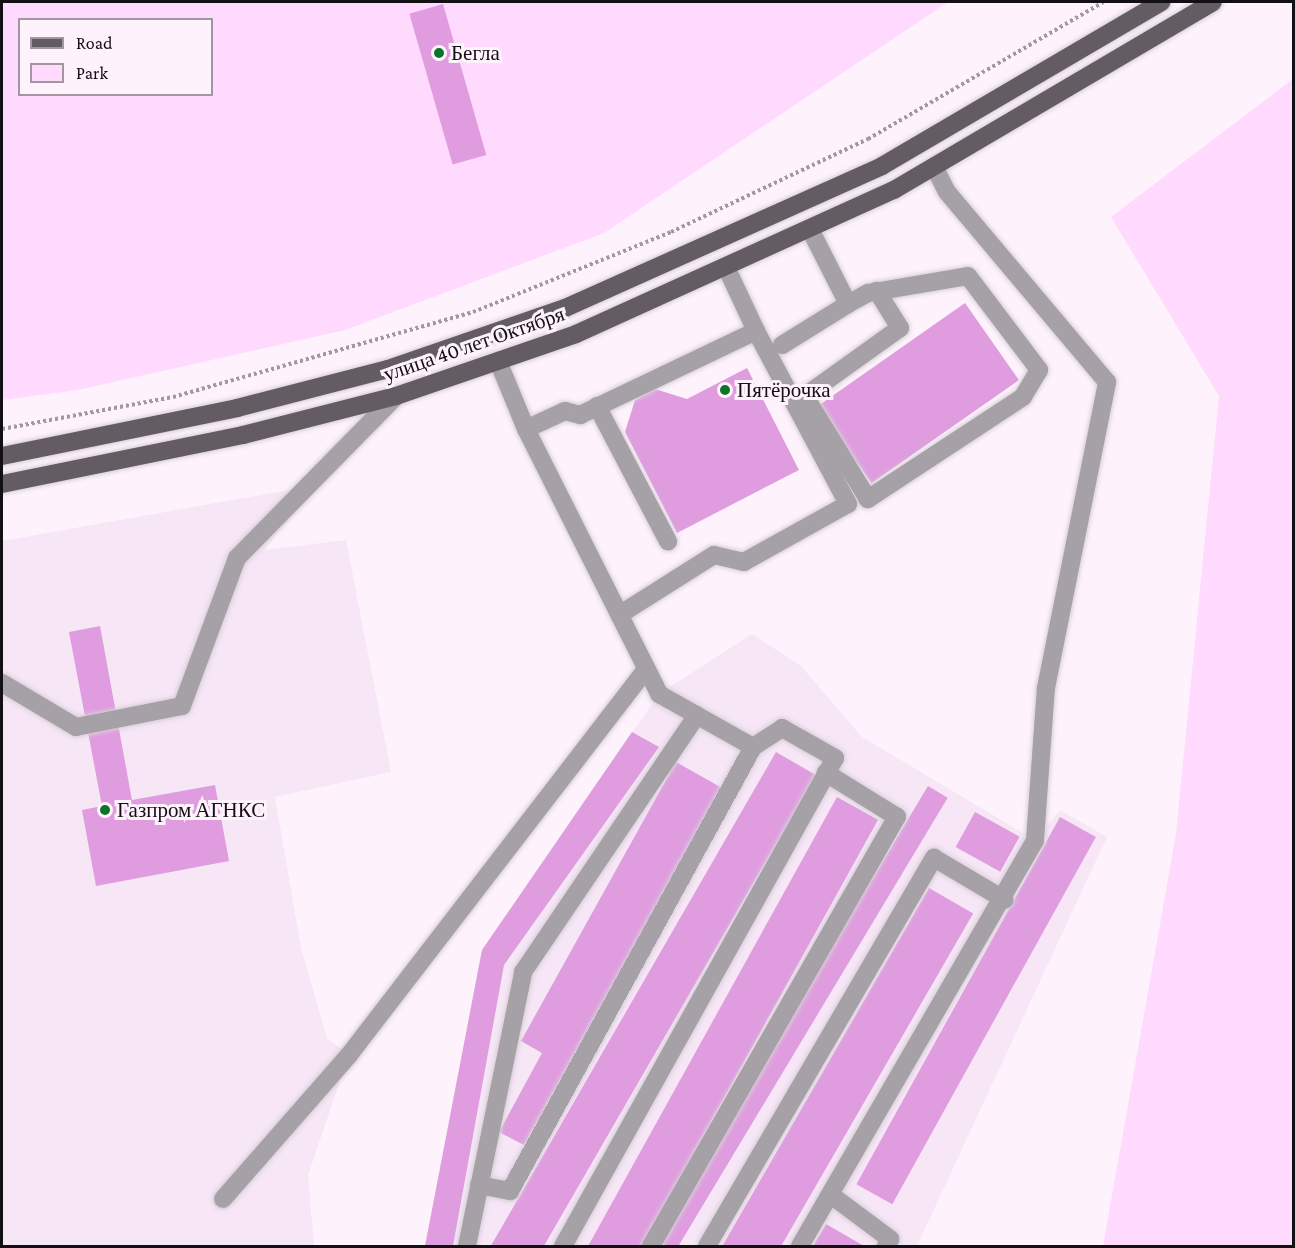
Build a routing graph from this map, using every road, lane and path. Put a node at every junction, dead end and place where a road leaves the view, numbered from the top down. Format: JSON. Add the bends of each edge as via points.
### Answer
{"nodes":[{"id":1,"x":1103,"y":2,"type":"edge"},
{"id":2,"x":1162,"y":2,"type":"edge"},
{"id":3,"x":1213,"y":2,"type":"edge"},
{"id":4,"x":935,"y":168,"type":"junction"},
{"id":5,"x":811,"y":231,"type":"junction"},
{"id":6,"x":727,"y":269,"type":"junction"},
{"id":7,"x":877,"y":291,"type":"junction"},
{"id":8,"x":849,"y":304,"type":"junction"},
{"id":9,"x":756,"y":331,"type":"junction"},
{"id":10,"x":782,"y":345,"type":"dead end"},
{"id":11,"x":498,"y":362,"type":"junction"},
{"id":12,"x":396,"y":396,"type":"junction"},
{"id":13,"x":597,"y":406,"type":"junction"},
{"id":14,"x":2,"y":429,"type":"edge"},
{"id":15,"x":526,"y":429,"type":"junction"},
{"id":16,"x":2,"y":456,"type":"edge"},
{"id":17,"x":2,"y":484,"type":"edge"},
{"id":18,"x":668,"y":542,"type":"dead end"},
{"id":19,"x":618,"y":615,"type":"junction"},
{"id":20,"x":645,"y":669,"type":"junction"},
{"id":21,"x":2,"y":683,"type":"edge"},
{"id":22,"x":697,"y":715,"type":"junction"},
{"id":23,"x":753,"y":747,"type":"junction"},
{"id":24,"x":826,"y":773,"type":"junction"},
{"id":25,"x":1005,"y":900,"type":"junction"},
{"id":26,"x":479,"y":1185,"type":"junction"},
{"id":27,"x":831,"y":1195,"type":"junction"},
{"id":28,"x":223,"y":1199,"type":"dead end"},
{"id":29,"x":467,"y":1246,"type":"edge"},
{"id":30,"x":563,"y":1246,"type":"edge"},
{"id":31,"x":651,"y":1246,"type":"edge"},
{"id":32,"x":707,"y":1246,"type":"edge"},
{"id":33,"x":800,"y":1246,"type":"edge"},
{"id":34,"x":886,"y":1246,"type":"edge"}],
"edges":[{"from":1,"to":14,"type":"path","via":[[868,139],[671,232],[472,312],[173,397]]},
{"from":2,"to":16,"type":"main road","name":"улица 40 лет Октября","via":[[921,144],[658,269],[474,340],[237,408]]},
{"from":3,"to":4,"type":"main road","name":"улица 40 лет Октября"},
{"from":4,"to":5,"type":"main road","name":"улица 40 лет Октября"},
{"from":4,"to":25,"type":"lane","via":[[947,192],[1107,382],[1046,688],[1035,840]]},
{"from":5,"to":6,"type":"main road","name":"улица 40 лет Октября"},
{"from":5,"to":8,"type":"lane"},
{"from":6,"to":9,"type":"lane"},
{"from":6,"to":11,"type":"main road","name":"улица 40 лет Октября"},
{"from":7,"to":7,"type":"lane","via":[[968,276],[1039,370],[1023,397],[868,498],[806,396],[900,328]]},
{"from":7,"to":8,"type":"lane"},
{"from":8,"to":10,"type":"lane"},
{"from":9,"to":13,"type":"lane"},
{"from":9,"to":19,"type":"lane","via":[[848,504],[744,562],[714,555]]},
{"from":11,"to":12,"type":"main road","name":"улица 40 лет Октября"},
{"from":11,"to":15,"type":"lane"},
{"from":12,"to":17,"type":"main road","name":"улица 40 лет Октября","via":[[243,435]]},
{"from":12,"to":21,"type":"lane","via":[[237,558],[182,706],[76,727]]},
{"from":13,"to":15,"type":"lane","via":[[580,415],[565,411]]},
{"from":13,"to":18,"type":"lane"},
{"from":15,"to":19,"type":"lane"},
{"from":19,"to":20,"type":"lane"},
{"from":20,"to":22,"type":"lane","via":[[659,694]]},
{"from":20,"to":28,"type":"lane","via":[[349,1054]]},
{"from":22,"to":23,"type":"lane"},
{"from":22,"to":26,"type":"lane","via":[[523,972]]},
{"from":23,"to":24,"type":"lane","via":[[782,728],[835,758]]},
{"from":23,"to":26,"type":"lane","via":[[510,1191]]},
{"from":24,"to":30,"type":"lane"},
{"from":24,"to":31,"type":"lane","via":[[897,818]]},
{"from":25,"to":27,"type":"lane"},
{"from":25,"to":32,"type":"lane","via":[[934,858]]},
{"from":26,"to":29,"type":"lane"},
{"from":27,"to":33,"type":"lane"},
{"from":27,"to":34,"type":"lane","via":[[890,1239]]}]}
